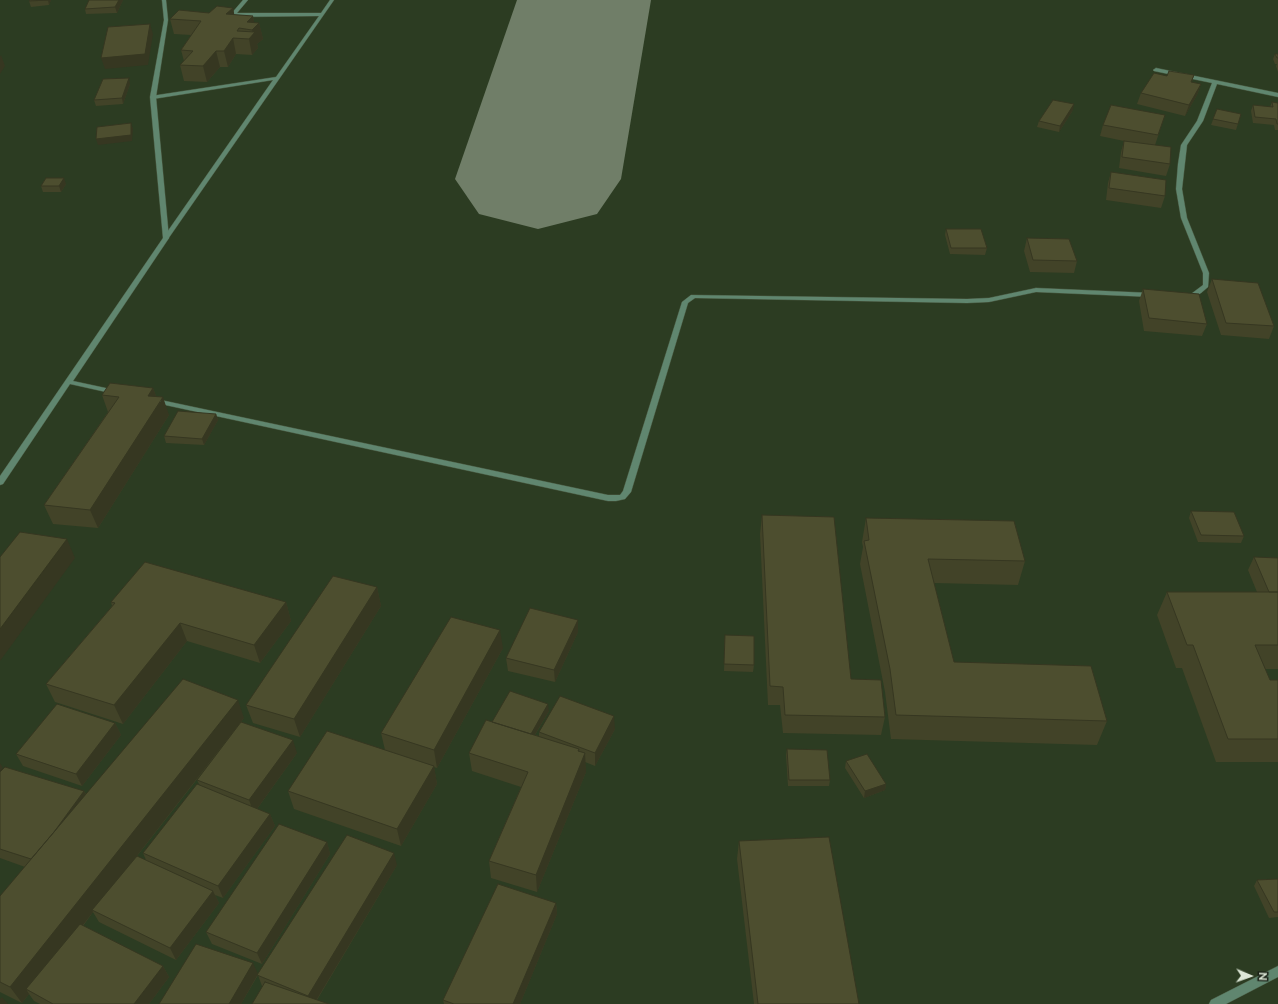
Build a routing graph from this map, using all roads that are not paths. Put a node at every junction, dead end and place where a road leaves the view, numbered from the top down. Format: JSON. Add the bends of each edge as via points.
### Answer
{"nodes":[{"id":1,"x":164,"y":0,"type":"edge"},
{"id":2,"x":246,"y":0,"type":"edge"},
{"id":3,"x":332,"y":0,"type":"edge"},
{"id":4,"x":323,"y":14,"type":"junction"},
{"id":5,"x":233,"y":15,"type":"junction"},
{"id":6,"x":226,"y":16,"type":"edge"},
{"id":7,"x":166,"y":20,"type":"junction"},
{"id":8,"x":173,"y":20,"type":"edge"},
{"id":9,"x":1156,"y":70,"type":"dead end"},
{"id":10,"x":278,"y":78,"type":"junction"},
{"id":11,"x":1215,"y":82,"type":"junction"},
{"id":12,"x":1278,"y":94,"type":"edge"},
{"id":13,"x":153,"y":97,"type":"junction"},
{"id":14,"x":166,"y":238,"type":"junction"},
{"id":15,"x":1160,"y":295,"type":"edge"},
{"id":16,"x":1176,"y":296,"type":"edge"},
{"id":17,"x":69,"y":382,"type":"junction"},
{"id":18,"x":123,"y":394,"type":"edge"},
{"id":19,"x":146,"y":398,"type":"edge"},
{"id":20,"x":0,"y":482,"type":"edge"},
{"id":21,"x":1278,"y":970,"type":"edge"},
{"id":22,"x":1215,"y":1004,"type":"edge"}],
"edges":[{"from":1,"to":7,"type":"street"},
{"from":2,"to":5,"type":"street"},
{"from":3,"to":4,"type":"street"},
{"from":4,"to":5,"type":"street"},
{"from":4,"to":10,"type":"street"},
{"from":5,"to":6,"type":"street"},
{"from":7,"to":8,"type":"street"},
{"from":7,"to":13,"type":"street"},
{"from":9,"to":11,"type":"street"},
{"from":10,"to":13,"type":"street"},
{"from":10,"to":14,"type":"street"},
{"from":11,"to":12,"type":"street"},
{"from":11,"to":16,"type":"street","via":[[1200,121],[1184,145],[1179,189],[1184,218],[1206,273],[1206,283],[1192,296]]},
{"from":13,"to":14,"type":"street"},
{"from":14,"to":17,"type":"street"},
{"from":15,"to":19,"type":"street","via":[[1036,290],[989,300],[967,301],[693,296],[685,302],[626,492],[622,497],[616,498]]},
{"from":17,"to":18,"type":"street"},
{"from":17,"to":20,"type":"street"},
{"from":21,"to":22,"type":"street"}]}
